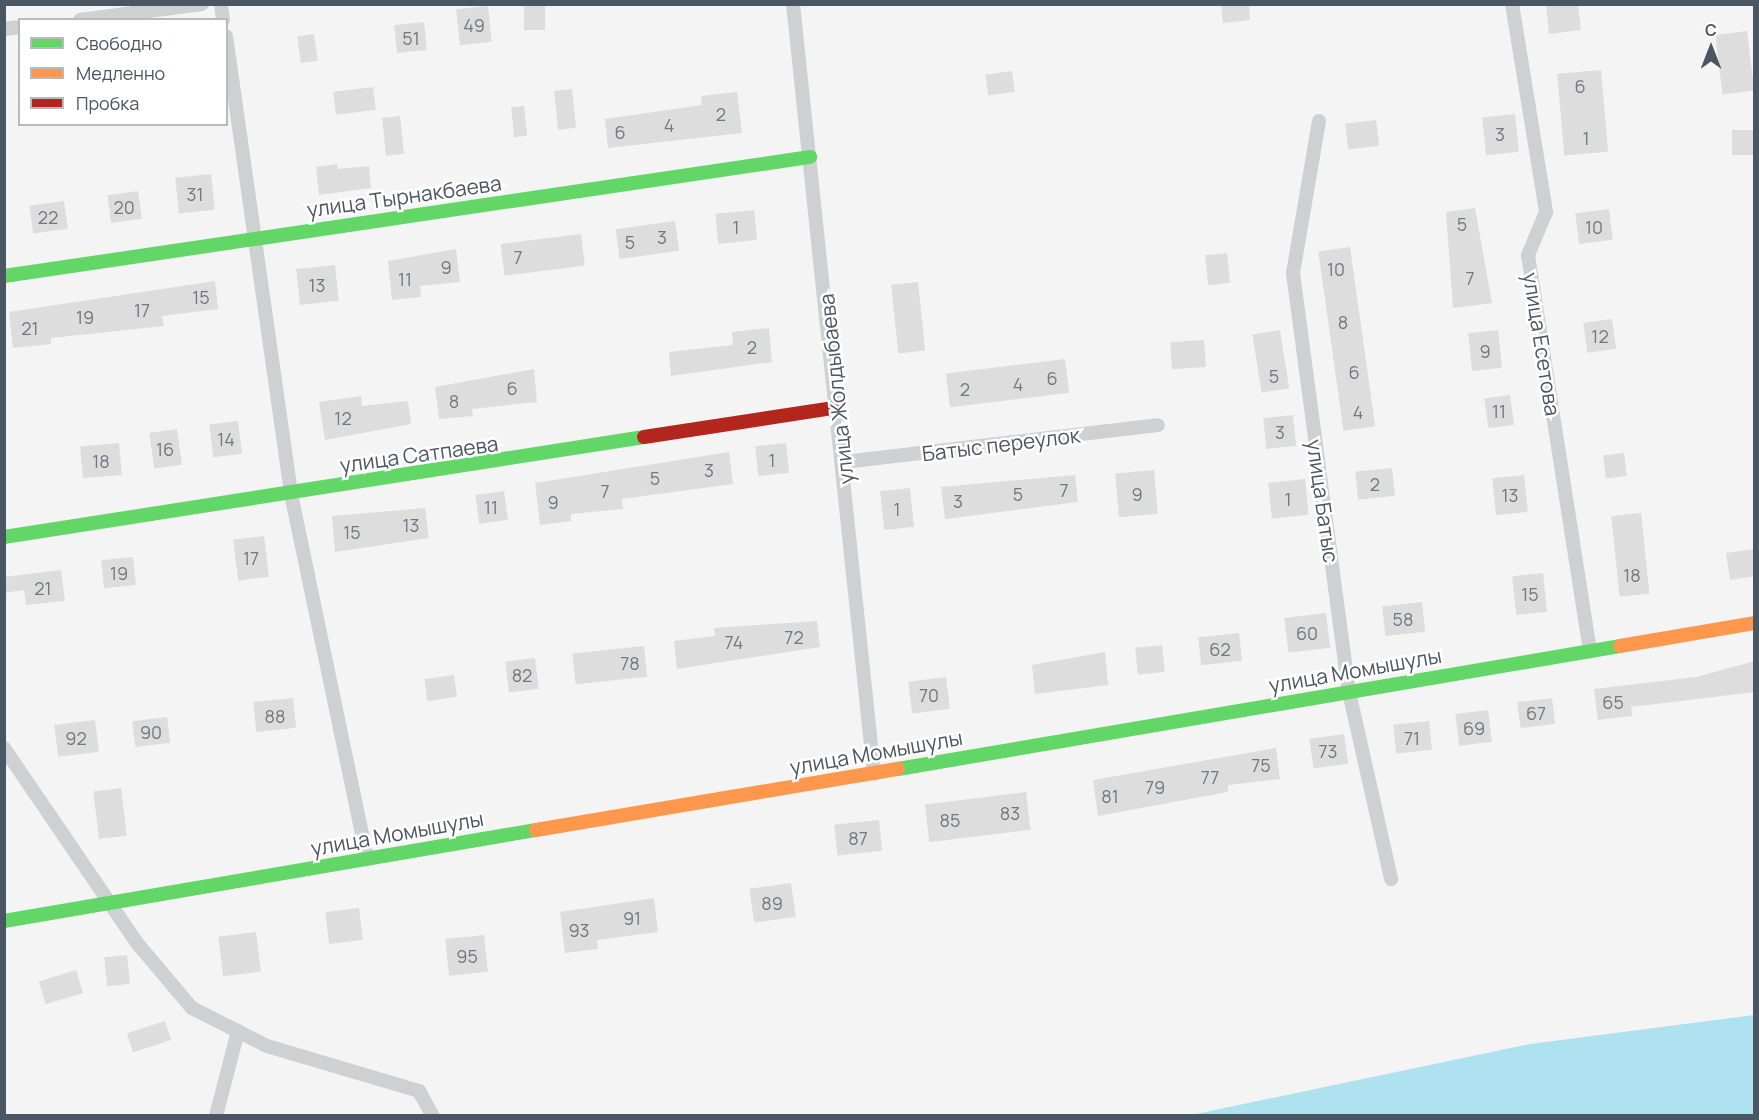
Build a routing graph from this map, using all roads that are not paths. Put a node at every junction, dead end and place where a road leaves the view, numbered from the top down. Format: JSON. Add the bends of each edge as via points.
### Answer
{"nodes":[{"id":1,"x":202,"y":4,"type":"edge"},
{"id":2,"x":793,"y":4,"type":"edge"},
{"id":3,"x":1512,"y":4,"type":"edge"},
{"id":4,"x":95,"y":18,"type":"edge"},
{"id":5,"x":228,"y":52,"type":"edge"},
{"id":6,"x":1319,"y":121,"type":"dead end"},
{"id":7,"x":810,"y":157,"type":"junction"},
{"id":8,"x":251,"y":240,"type":"junction"},
{"id":9,"x":4,"y":276,"type":"edge"},
{"id":10,"x":839,"y":407,"type":"junction"},
{"id":11,"x":1158,"y":425,"type":"dead end"},
{"id":12,"x":844,"y":462,"type":"junction"},
{"id":13,"x":291,"y":494,"type":"junction"},
{"id":14,"x":4,"y":537,"type":"edge"},
{"id":15,"x":1755,"y":623,"type":"edge"},
{"id":16,"x":1590,"y":651,"type":"junction"},
{"id":17,"x":1349,"y":692,"type":"junction"},
{"id":18,"x":4,"y":748,"type":"edge"},
{"id":19,"x":874,"y":774,"type":"junction"},
{"id":20,"x":367,"y":860,"type":"junction"},
{"id":21,"x":1391,"y":879,"type":"dead end"},
{"id":22,"x":110,"y":902,"type":"junction"},
{"id":23,"x":4,"y":921,"type":"edge"},
{"id":24,"x":238,"y":1031,"type":"junction"},
{"id":25,"x":216,"y":1116,"type":"edge"},
{"id":26,"x":433,"y":1116,"type":"edge"}],
"edges":[{"from":1,"to":4,"type":"street"},
{"from":2,"to":7,"type":"street","name":"улица Жолдыбаева"},
{"from":3,"to":16,"type":"street","name":"улица Есетова","via":[[1546,212],[1528,255]]},
{"from":5,"to":8,"type":"street"},
{"from":6,"to":17,"type":"street","name":"улица Батыс","via":[[1293,273]]},
{"from":7,"to":8,"type":"street","name":"улица Тырнакбаева"},
{"from":7,"to":10,"type":"street","name":"улица Жолдыбаева"},
{"from":8,"to":9,"type":"street","name":"улица Тырнакбаева"},
{"from":8,"to":13,"type":"street"},
{"from":10,"to":12,"type":"street","name":"улица Жолдыбаева"},
{"from":10,"to":13,"type":"street","name":"улица Сатпаева"},
{"from":11,"to":12,"type":"street","name":"Батыс переулок"},
{"from":12,"to":19,"type":"street","name":"улица Жолдыбаева"},
{"from":13,"to":14,"type":"street","name":"улица Сатпаева"},
{"from":13,"to":20,"type":"street"},
{"from":15,"to":16,"type":"street","name":"улица Момышулы"},
{"from":16,"to":17,"type":"street","name":"улица Момышулы"},
{"from":17,"to":19,"type":"street","name":"улица Момышулы"},
{"from":17,"to":21,"type":"street","name":"улица Батыс"},
{"from":18,"to":22,"type":"street"},
{"from":19,"to":20,"type":"street","name":"улица Момышулы"},
{"from":20,"to":22,"type":"street","name":"улица Момышулы"},
{"from":22,"to":23,"type":"street","name":"улица Момышулы"},
{"from":22,"to":24,"type":"street","via":[[192,1008]]},
{"from":24,"to":25,"type":"street"},
{"from":24,"to":26,"type":"street","via":[[267,1046],[419,1091]]}]}
